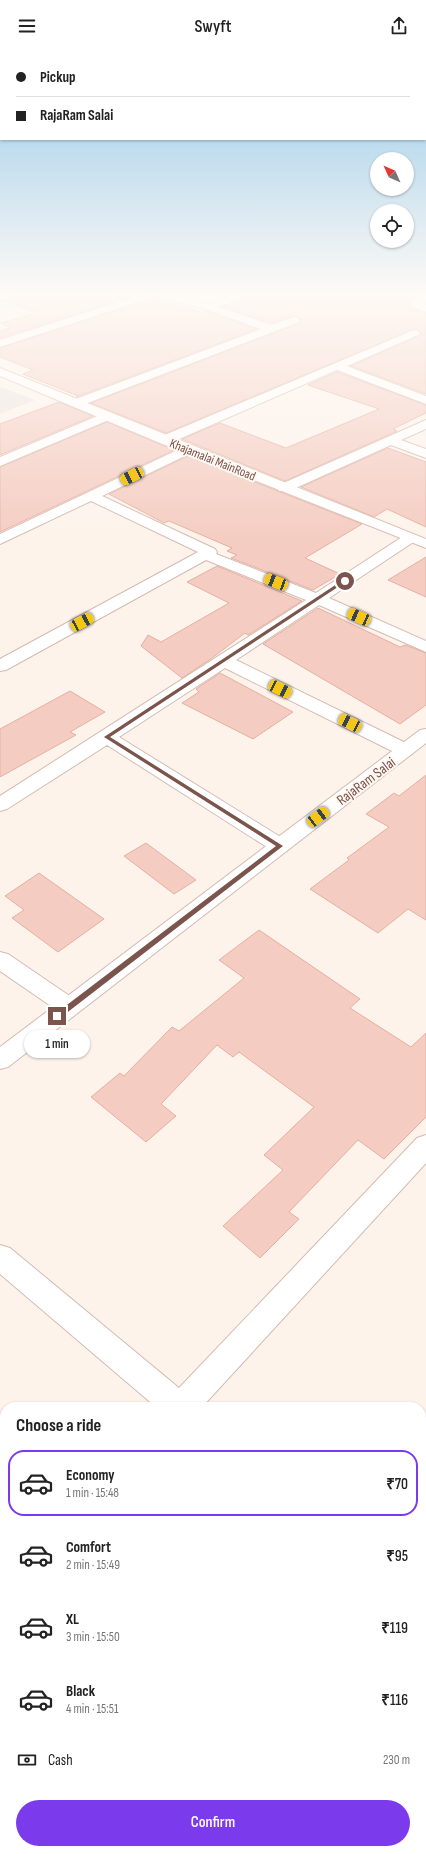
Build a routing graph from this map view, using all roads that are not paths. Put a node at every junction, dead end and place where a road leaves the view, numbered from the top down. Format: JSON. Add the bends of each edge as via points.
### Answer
{"nodes":[{"id":1,"x":10,"y":376,"type":"edge"},
{"id":2,"x":148,"y":376,"type":"edge"},
{"id":3,"x":313,"y":376,"type":"edge"},
{"id":4,"x":363,"y":376,"type":"edge"},
{"id":5,"x":426,"y":400,"type":"edge"},
{"id":6,"x":77,"y":403,"type":"junction"},
{"id":7,"x":107,"y":416,"type":"junction"},
{"id":8,"x":426,"y":424,"type":"edge"},
{"id":9,"x":165,"y":440,"type":"junction"},
{"id":10,"x":396,"y":440,"type":"junction"},
{"id":11,"x":188,"y":449,"type":"junction"},
{"id":12,"x":426,"y":454,"type":"edge"},
{"id":13,"x":0,"y":462,"type":"edge"},
{"id":14,"x":284,"y":488,"type":"junction"},
{"id":15,"x":91,"y":496,"type":"junction"},
{"id":16,"x":410,"y":538,"type":"junction"},
{"id":17,"x":0,"y":540,"type":"edge"},
{"id":18,"x":426,"y":544,"type":"edge"},
{"id":19,"x":205,"y":555,"type":"junction"},
{"id":20,"x":318,"y":599,"type":"junction"},
{"id":21,"x":426,"y":647,"type":"edge"},
{"id":22,"x":224,"y":661,"type":"junction"},
{"id":23,"x":0,"y":666,"type":"edge"},
{"id":24,"x":426,"y":734,"type":"edge"},
{"id":25,"x":107,"y":737,"type":"junction"},
{"id":26,"x":405,"y":750,"type":"junction"},
{"id":27,"x":0,"y":805,"type":"edge"},
{"id":28,"x":280,"y":846,"type":"junction"},
{"id":29,"x":0,"y":960,"type":"edge"},
{"id":30,"x":69,"y":1007,"type":"junction"},
{"id":31,"x":0,"y":1060,"type":"edge"},
{"id":32,"x":426,"y":1146,"type":"edge"},
{"id":33,"x":0,"y":1257,"type":"edge"},
{"id":34,"x":173,"y":1402,"type":"edge"},
{"id":35,"x":187,"y":1402,"type":"edge"}],
"edges":[{"from":1,"to":6,"type":"street","name":"Khajamalai MainRoad"},
{"from":2,"to":6,"type":"street"},
{"from":3,"to":9,"type":"street"},
{"from":4,"to":5,"type":"street"},
{"from":6,"to":7,"type":"street","name":"Khajamalai MainRoad"},
{"from":7,"to":9,"type":"street","name":"Khajamalai MainRoad"},
{"from":7,"to":13,"type":"street"},
{"from":8,"to":10,"type":"street"},
{"from":9,"to":11,"type":"street","name":"Khajamalai MainRoad"},
{"from":10,"to":12,"type":"street"},
{"from":10,"to":14,"type":"street"},
{"from":11,"to":14,"type":"street","name":"Khajamalai MainRoad"},
{"from":11,"to":15,"type":"street"},
{"from":14,"to":16,"type":"street","name":"Khajamalai MainRoad"},
{"from":15,"to":17,"type":"street"},
{"from":15,"to":19,"type":"street","via":[[210,552]]},
{"from":16,"to":18,"type":"street","name":"Khajamalai MainRoad"},
{"from":16,"to":20,"type":"street"},
{"from":19,"to":20,"type":"street"},
{"from":19,"to":23,"type":"street"},
{"from":20,"to":21,"type":"street"},
{"from":20,"to":22,"type":"street"},
{"from":22,"to":25,"type":"street"},
{"from":22,"to":26,"type":"street"},
{"from":24,"to":26,"type":"street","name":"RajaRam Salai"},
{"from":25,"to":27,"type":"street"},
{"from":25,"to":28,"type":"street"},
{"from":26,"to":28,"type":"street","name":"RajaRam Salai"},
{"from":28,"to":30,"type":"street","name":"RajaRam Salai"},
{"from":29,"to":30,"type":"street"},
{"from":30,"to":31,"type":"street","name":"RajaRam Salai"},
{"from":32,"to":35,"type":"street"},
{"from":33,"to":34,"type":"street"}]}
